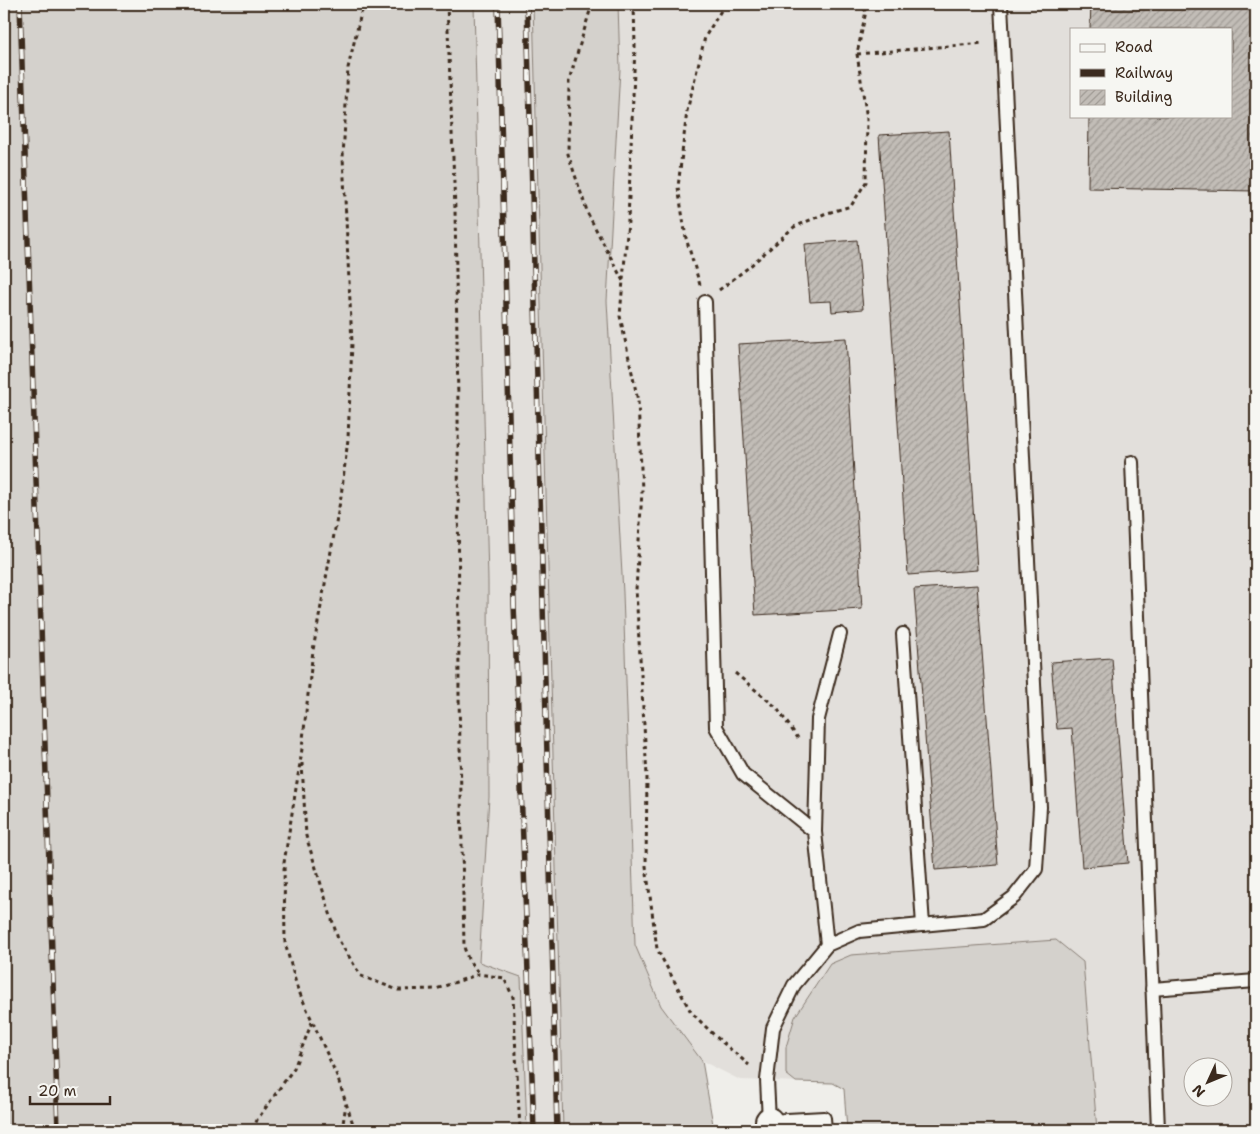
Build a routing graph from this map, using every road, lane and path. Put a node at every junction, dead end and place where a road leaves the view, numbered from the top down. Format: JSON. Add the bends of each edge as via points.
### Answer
{"nodes":[{"id":1,"x":366,"y":4,"type":"edge"},
{"id":2,"x":447,"y":4,"type":"edge"},
{"id":3,"x":592,"y":4,"type":"edge"},
{"id":4,"x":634,"y":4,"type":"edge"},
{"id":5,"x":725,"y":4,"type":"edge"},
{"id":6,"x":859,"y":4,"type":"edge"},
{"id":7,"x":1001,"y":4,"type":"edge"},
{"id":8,"x":1003,"y":41,"type":"junction"},
{"id":9,"x":857,"y":54,"type":"junction"},
{"id":10,"x":623,"y":282,"type":"junction"},
{"id":11,"x":705,"y":302,"type":"junction"},
{"id":12,"x":1132,"y":462,"type":"dead end"},
{"id":13,"x":840,"y":634,"type":"dead end"},
{"id":14,"x":903,"y":634,"type":"dead end"},
{"id":15,"x":714,"y":657,"type":"junction"},
{"id":16,"x":301,"y":757,"type":"junction"},
{"id":17,"x":816,"y":766,"type":"junction"},
{"id":18,"x":815,"y":832,"type":"junction"},
{"id":19,"x":923,"y":925,"type":"junction"},
{"id":20,"x":827,"y":945,"type":"junction"},
{"id":21,"x":478,"y":974,"type":"junction"},
{"id":22,"x":1256,"y":981,"type":"edge"},
{"id":23,"x":1152,"y":989,"type":"junction"},
{"id":24,"x":312,"y":1022,"type":"junction"},
{"id":25,"x":767,"y":1080,"type":"junction"},
{"id":26,"x":346,"y":1101,"type":"junction"},
{"id":27,"x":770,"y":1126,"type":"edge"},
{"id":28,"x":253,"y":1130,"type":"edge"},
{"id":29,"x":342,"y":1130,"type":"edge"},
{"id":30,"x":355,"y":1130,"type":"edge"},
{"id":31,"x":520,"y":1130,"type":"edge"},
{"id":32,"x":825,"y":1130,"type":"edge"},
{"id":33,"x":1158,"y":1130,"type":"edge"}],
"edges":[{"from":1,"to":16,"type":"path","via":[[348,68],[343,157],[352,343],[348,439],[342,496],[313,650]]},
{"from":2,"to":21,"type":"path","via":[[455,218],[458,696],[464,947]]},
{"from":3,"to":10,"type":"path","via":[[569,81],[568,154],[588,214]]},
{"from":4,"to":10,"type":"path","via":[[636,46]]},
{"from":5,"to":11,"type":"path","via":[[705,37],[687,111],[678,187],[686,238]]},
{"from":6,"to":9,"type":"path","via":[[866,12]]},
{"from":7,"to":8,"type":"lane"},
{"from":8,"to":9,"type":"path"},
{"from":8,"to":19,"type":"lane","via":[[1039,798],[1036,869],[1014,897],[984,919]]},
{"from":9,"to":11,"type":"path","via":[[867,119],[866,182],[851,206],[794,227]]},
{"from":10,"to":25,"type":"path","via":[[620,316],[638,401],[642,491],[636,590],[647,776],[646,866],[657,949],[691,1012]]},
{"from":11,"to":15,"type":"lane"},
{"from":12,"to":23,"type":"lane"},
{"from":13,"to":17,"type":"lane","via":[[818,719]]},
{"from":14,"to":19,"type":"lane"},
{"from":15,"to":17,"type":"path","via":[[776,707]]},
{"from":15,"to":18,"type":"lane","via":[[716,727],[720,735],[743,774]]},
{"from":16,"to":21,"type":"path","via":[[306,836],[338,939],[361,976],[398,990],[436,990]]},
{"from":16,"to":24,"type":"path","via":[[284,863],[285,943],[297,987]]},
{"from":17,"to":18,"type":"lane"},
{"from":18,"to":20,"type":"lane"},
{"from":19,"to":20,"type":"lane","via":[[859,931]]},
{"from":20,"to":25,"type":"lane","via":[[794,985],[774,1028]]},
{"from":21,"to":31,"type":"path","via":[[504,978],[512,997]]},
{"from":22,"to":23,"type":"lane"},
{"from":23,"to":33,"type":"lane"},
{"from":24,"to":26,"type":"path"},
{"from":24,"to":28,"type":"path","via":[[294,1068]]},
{"from":25,"to":27,"type":"lane"},
{"from":26,"to":29,"type":"path"},
{"from":26,"to":30,"type":"path"},
{"from":27,"to":32,"type":"lane","via":[[824,1118]]}]}
